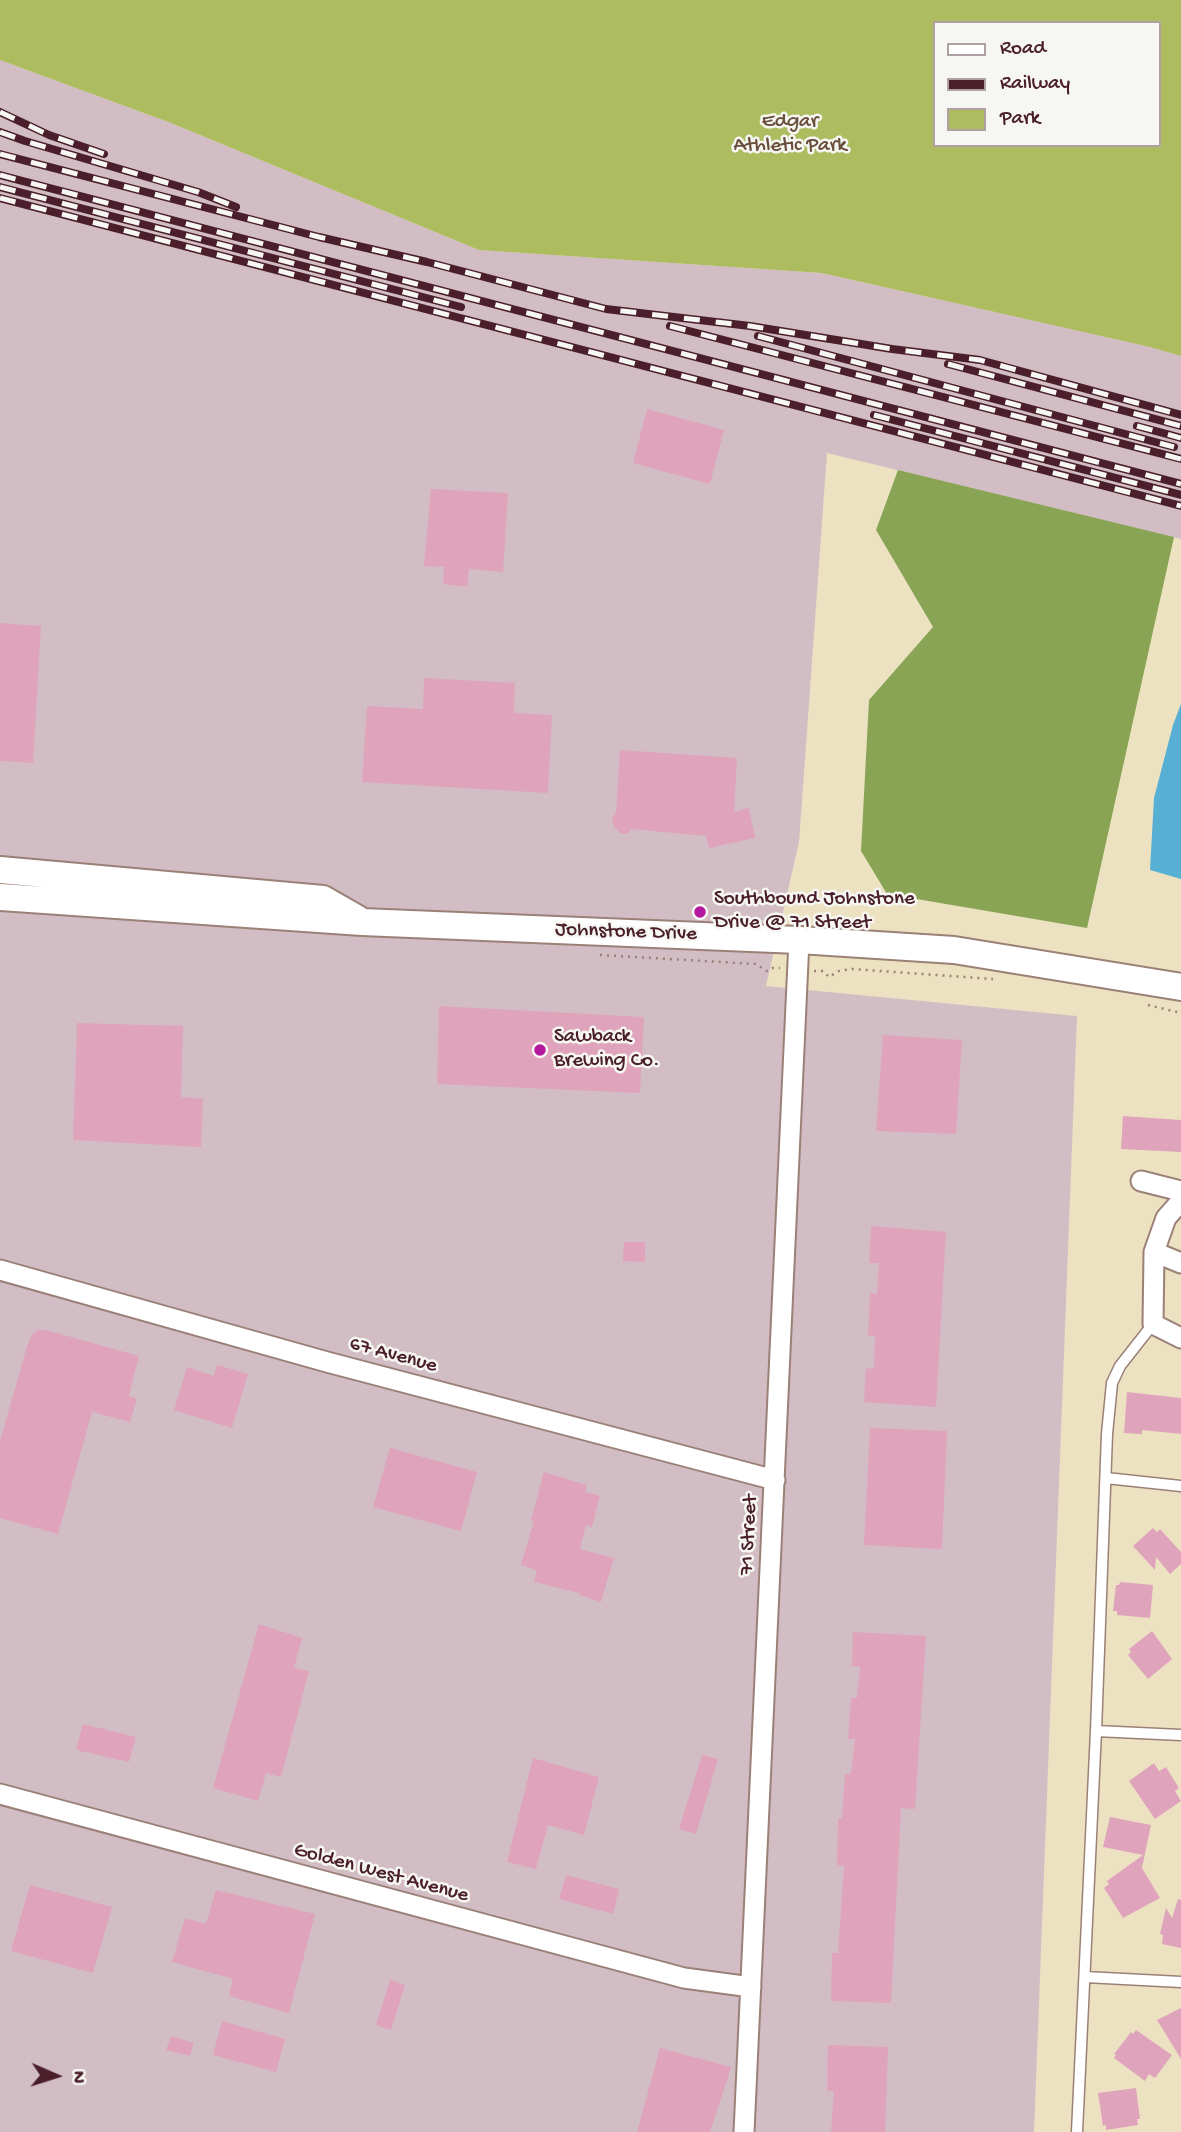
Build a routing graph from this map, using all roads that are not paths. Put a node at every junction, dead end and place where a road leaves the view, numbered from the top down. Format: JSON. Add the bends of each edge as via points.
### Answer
{"nodes":[{"id":1,"x":0,"y":870,"type":"edge"},
{"id":2,"x":0,"y":897,"type":"edge"},
{"id":3,"x":362,"y":922,"type":"junction"},
{"id":4,"x":799,"y":940,"type":"junction"},
{"id":5,"x":1181,"y":987,"type":"edge"},
{"id":6,"x":1141,"y":1181,"type":"dead end"},
{"id":7,"x":1181,"y":1191,"type":"edge"},
{"id":8,"x":1181,"y":1201,"type":"edge"},
{"id":9,"x":1154,"y":1251,"type":"junction"},
{"id":10,"x":1181,"y":1263,"type":"edge"},
{"id":11,"x":0,"y":1270,"type":"edge"},
{"id":12,"x":1153,"y":1324,"type":"junction"},
{"id":13,"x":1181,"y":1338,"type":"edge"},
{"id":14,"x":1106,"y":1478,"type":"junction"},
{"id":15,"x":775,"y":1480,"type":"junction"},
{"id":16,"x":1181,"y":1486,"type":"edge"},
{"id":17,"x":1096,"y":1731,"type":"junction"},
{"id":18,"x":1181,"y":1735,"type":"edge"},
{"id":19,"x":0,"y":1794,"type":"edge"},
{"id":20,"x":1085,"y":1977,"type":"junction"},
{"id":21,"x":1181,"y":1982,"type":"edge"},
{"id":22,"x":751,"y":1987,"type":"junction"},
{"id":23,"x":744,"y":2132,"type":"edge"},
{"id":24,"x":1077,"y":2132,"type":"edge"}],
"edges":[{"from":1,"to":3,"type":"main road","name":"Johnstone Drive","via":[[323,899]]},
{"from":2,"to":3,"type":"main road","name":"Johnstone Drive"},
{"from":3,"to":4,"type":"main road","name":"Johnstone Drive"},
{"from":4,"to":5,"type":"main road","name":"Johnstone Drive","via":[[954,950]]},
{"from":4,"to":15,"type":"street","name":"71 Street"},
{"from":6,"to":7,"type":"street"},
{"from":8,"to":9,"type":"street","via":[[1166,1217]]},
{"from":9,"to":10,"type":"street"},
{"from":9,"to":12,"type":"street"},
{"from":11,"to":15,"type":"street","name":"67 Avenue"},
{"from":12,"to":13,"type":"street"},
{"from":12,"to":14,"type":"lane","via":[[1112,1383]]},
{"from":14,"to":16,"type":"lane"},
{"from":14,"to":17,"type":"lane"},
{"from":15,"to":22,"type":"street","name":"71 Street"},
{"from":17,"to":18,"type":"lane"},
{"from":17,"to":20,"type":"lane"},
{"from":19,"to":22,"type":"street","name":"Golden West Avenue","via":[[684,1978]]},
{"from":20,"to":21,"type":"lane"},
{"from":20,"to":24,"type":"lane"},
{"from":22,"to":23,"type":"street","name":"71 Street"}]}
